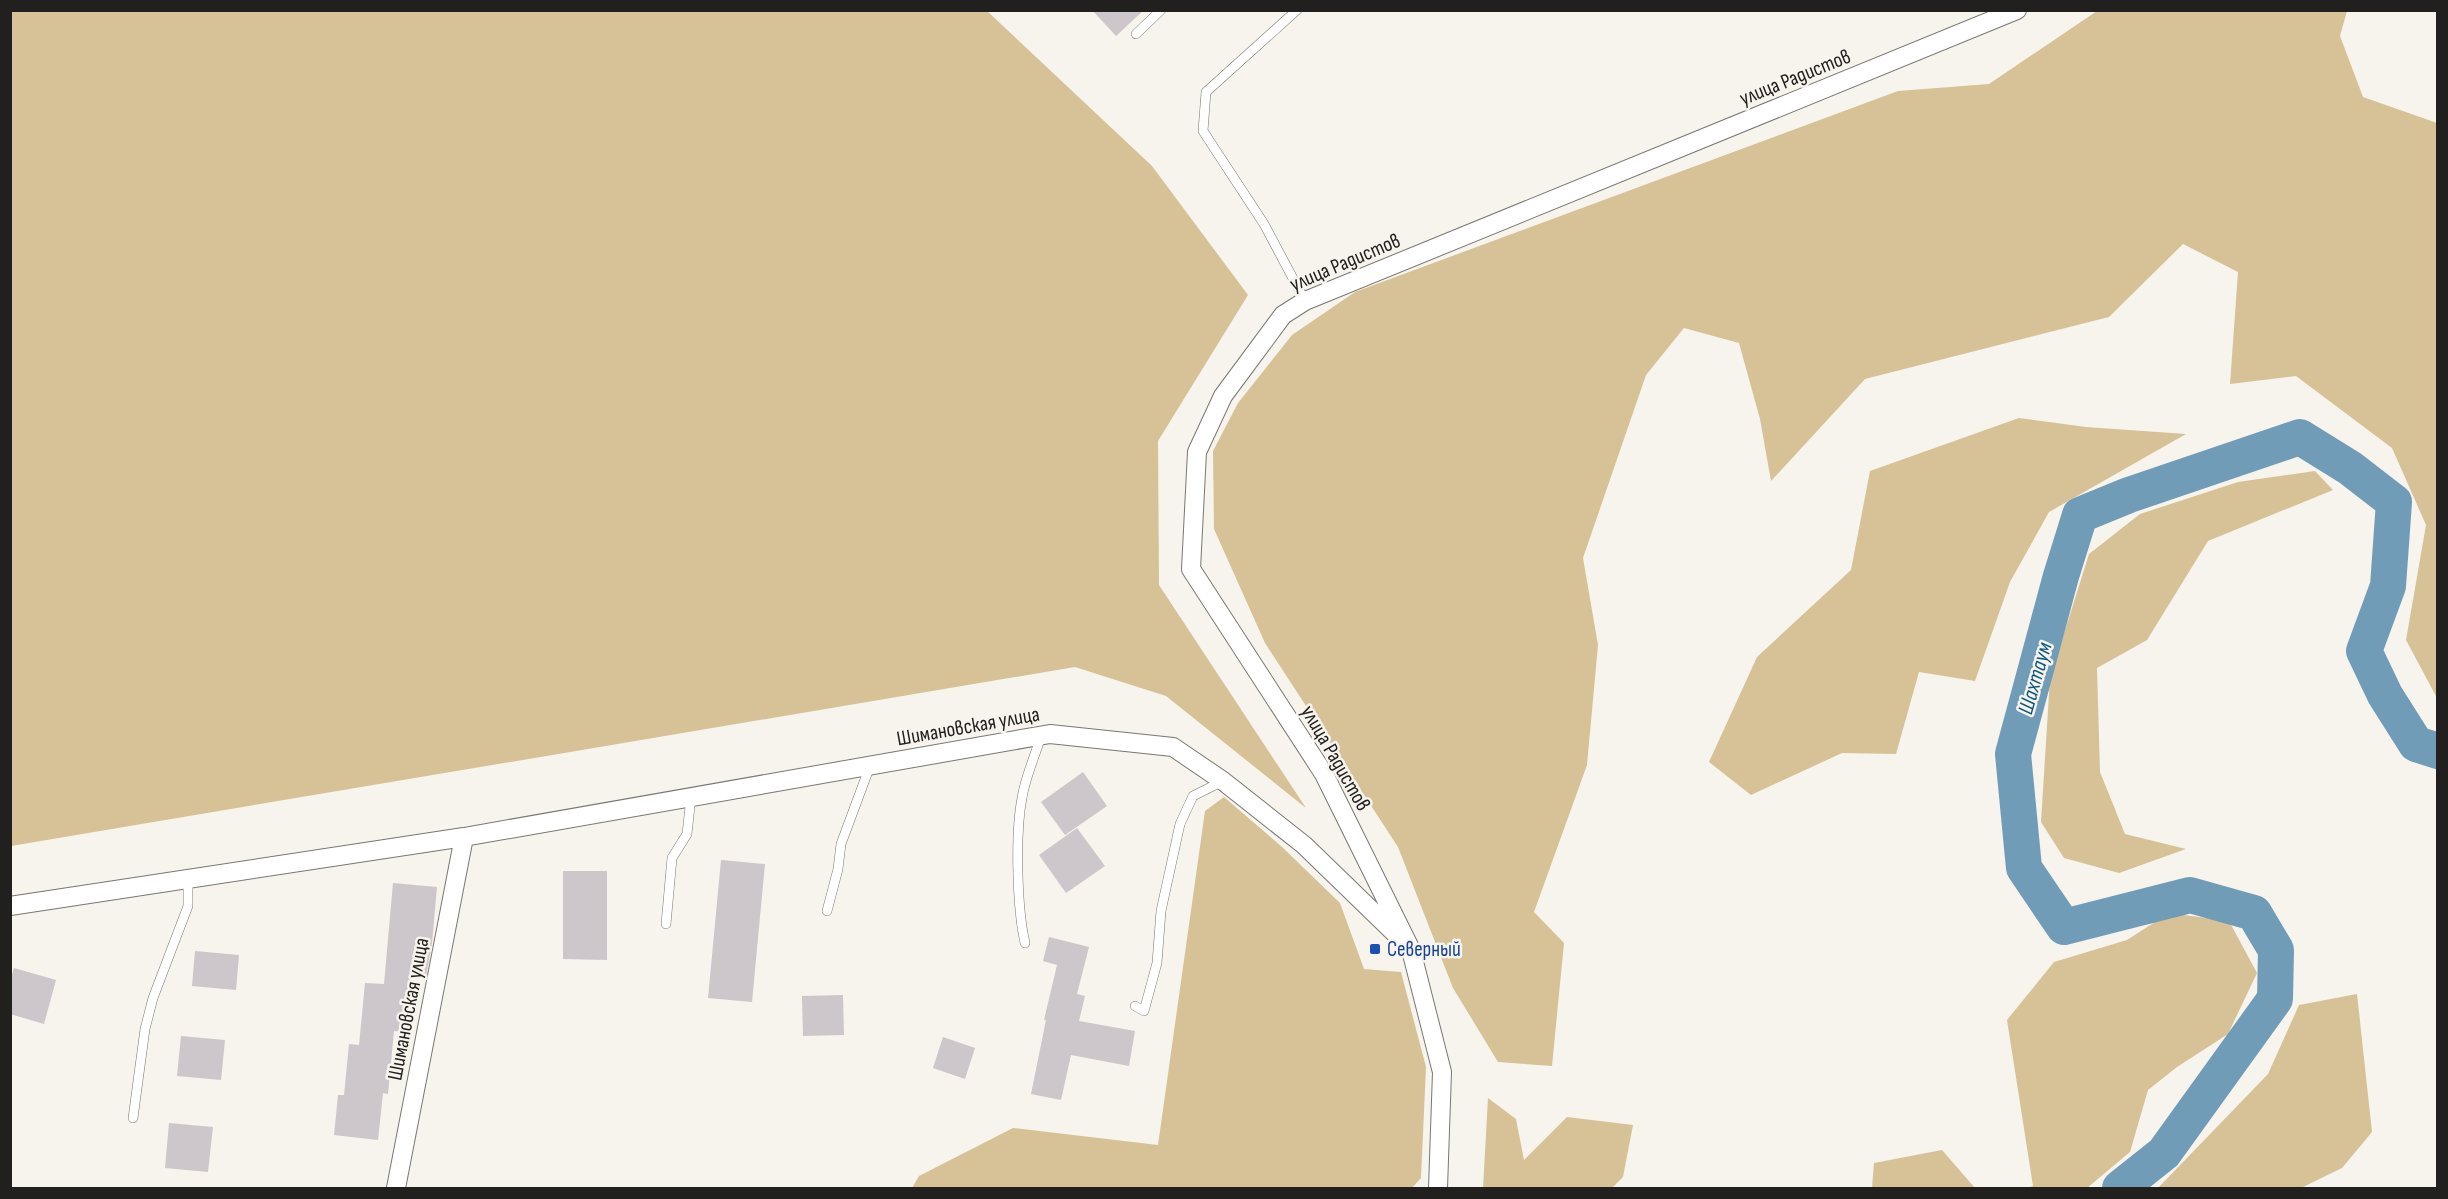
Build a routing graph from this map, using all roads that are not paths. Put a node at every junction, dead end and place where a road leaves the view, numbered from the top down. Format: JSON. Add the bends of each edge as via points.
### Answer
{"nodes":[{"id":1,"x":1161,"y":10,"type":"edge"},
{"id":2,"x":1297,"y":10,"type":"edge"},
{"id":3,"x":2018,"y":10,"type":"edge"},
{"id":4,"x":1136,"y":34,"type":"dead end"},
{"id":5,"x":1305,"y":301,"type":"junction"},
{"id":6,"x":1041,"y":736,"type":"junction"},
{"id":7,"x":870,"y":766,"type":"junction"},
{"id":8,"x":1223,"y":781,"type":"junction"},
{"id":9,"x":691,"y":797,"type":"junction"},
{"id":10,"x":464,"y":837,"type":"junction"},
{"id":11,"x":188,"y":879,"type":"junction"},
{"id":12,"x":10,"y":906,"type":"edge"},
{"id":13,"x":827,"y":911,"type":"dead end"},
{"id":14,"x":666,"y":924,"type":"dead end"},
{"id":15,"x":1025,"y":943,"type":"dead end"},
{"id":16,"x":1411,"y":950,"type":"junction"},
{"id":17,"x":1135,"y":1006,"type":"dead end"},
{"id":18,"x":133,"y":1118,"type":"dead end"},
{"id":19,"x":396,"y":1188,"type":"edge"},
{"id":20,"x":1438,"y":1188,"type":"edge"}],
"edges":[{"from":1,"to":4,"type":"lane"},
{"from":2,"to":5,"type":"lane","via":[[1206,92],[1203,131],[1264,224]]},
{"from":3,"to":5,"type":"street","name":"улица Радистов"},
{"from":5,"to":16,"type":"street","name":"улица Радистов","via":[[1283,315],[1223,396],[1197,452],[1191,569],[1324,774]]},
{"from":6,"to":7,"type":"street","name":"Шимановская улица"},
{"from":6,"to":8,"type":"street","name":"Шимановская улица","via":[[1173,747]]},
{"from":6,"to":15,"type":"lane","via":[[1022,796],[1019,820],[1021,926]]},
{"from":7,"to":9,"type":"street","name":"Шимановская улица"},
{"from":7,"to":13,"type":"lane","via":[[841,844]]},
{"from":8,"to":16,"type":"street","name":"Шимановская улица","via":[[1304,845]]},
{"from":8,"to":17,"type":"lane","via":[[1193,796],[1180,824],[1161,912],[1157,963],[1144,1011]]},
{"from":9,"to":10,"type":"street","name":"Шимановская улица"},
{"from":9,"to":14,"type":"lane","via":[[687,834],[672,858]]},
{"from":10,"to":11,"type":"street","name":"Шимановская улица"},
{"from":10,"to":19,"type":"street","name":"Шимановская улица"},
{"from":11,"to":12,"type":"street","name":"Шимановская улица"},
{"from":11,"to":18,"type":"lane","via":[[188,906],[145,1029]]},
{"from":16,"to":20,"type":"street","name":"улица Радистов","via":[[1442,1072]]}]}
